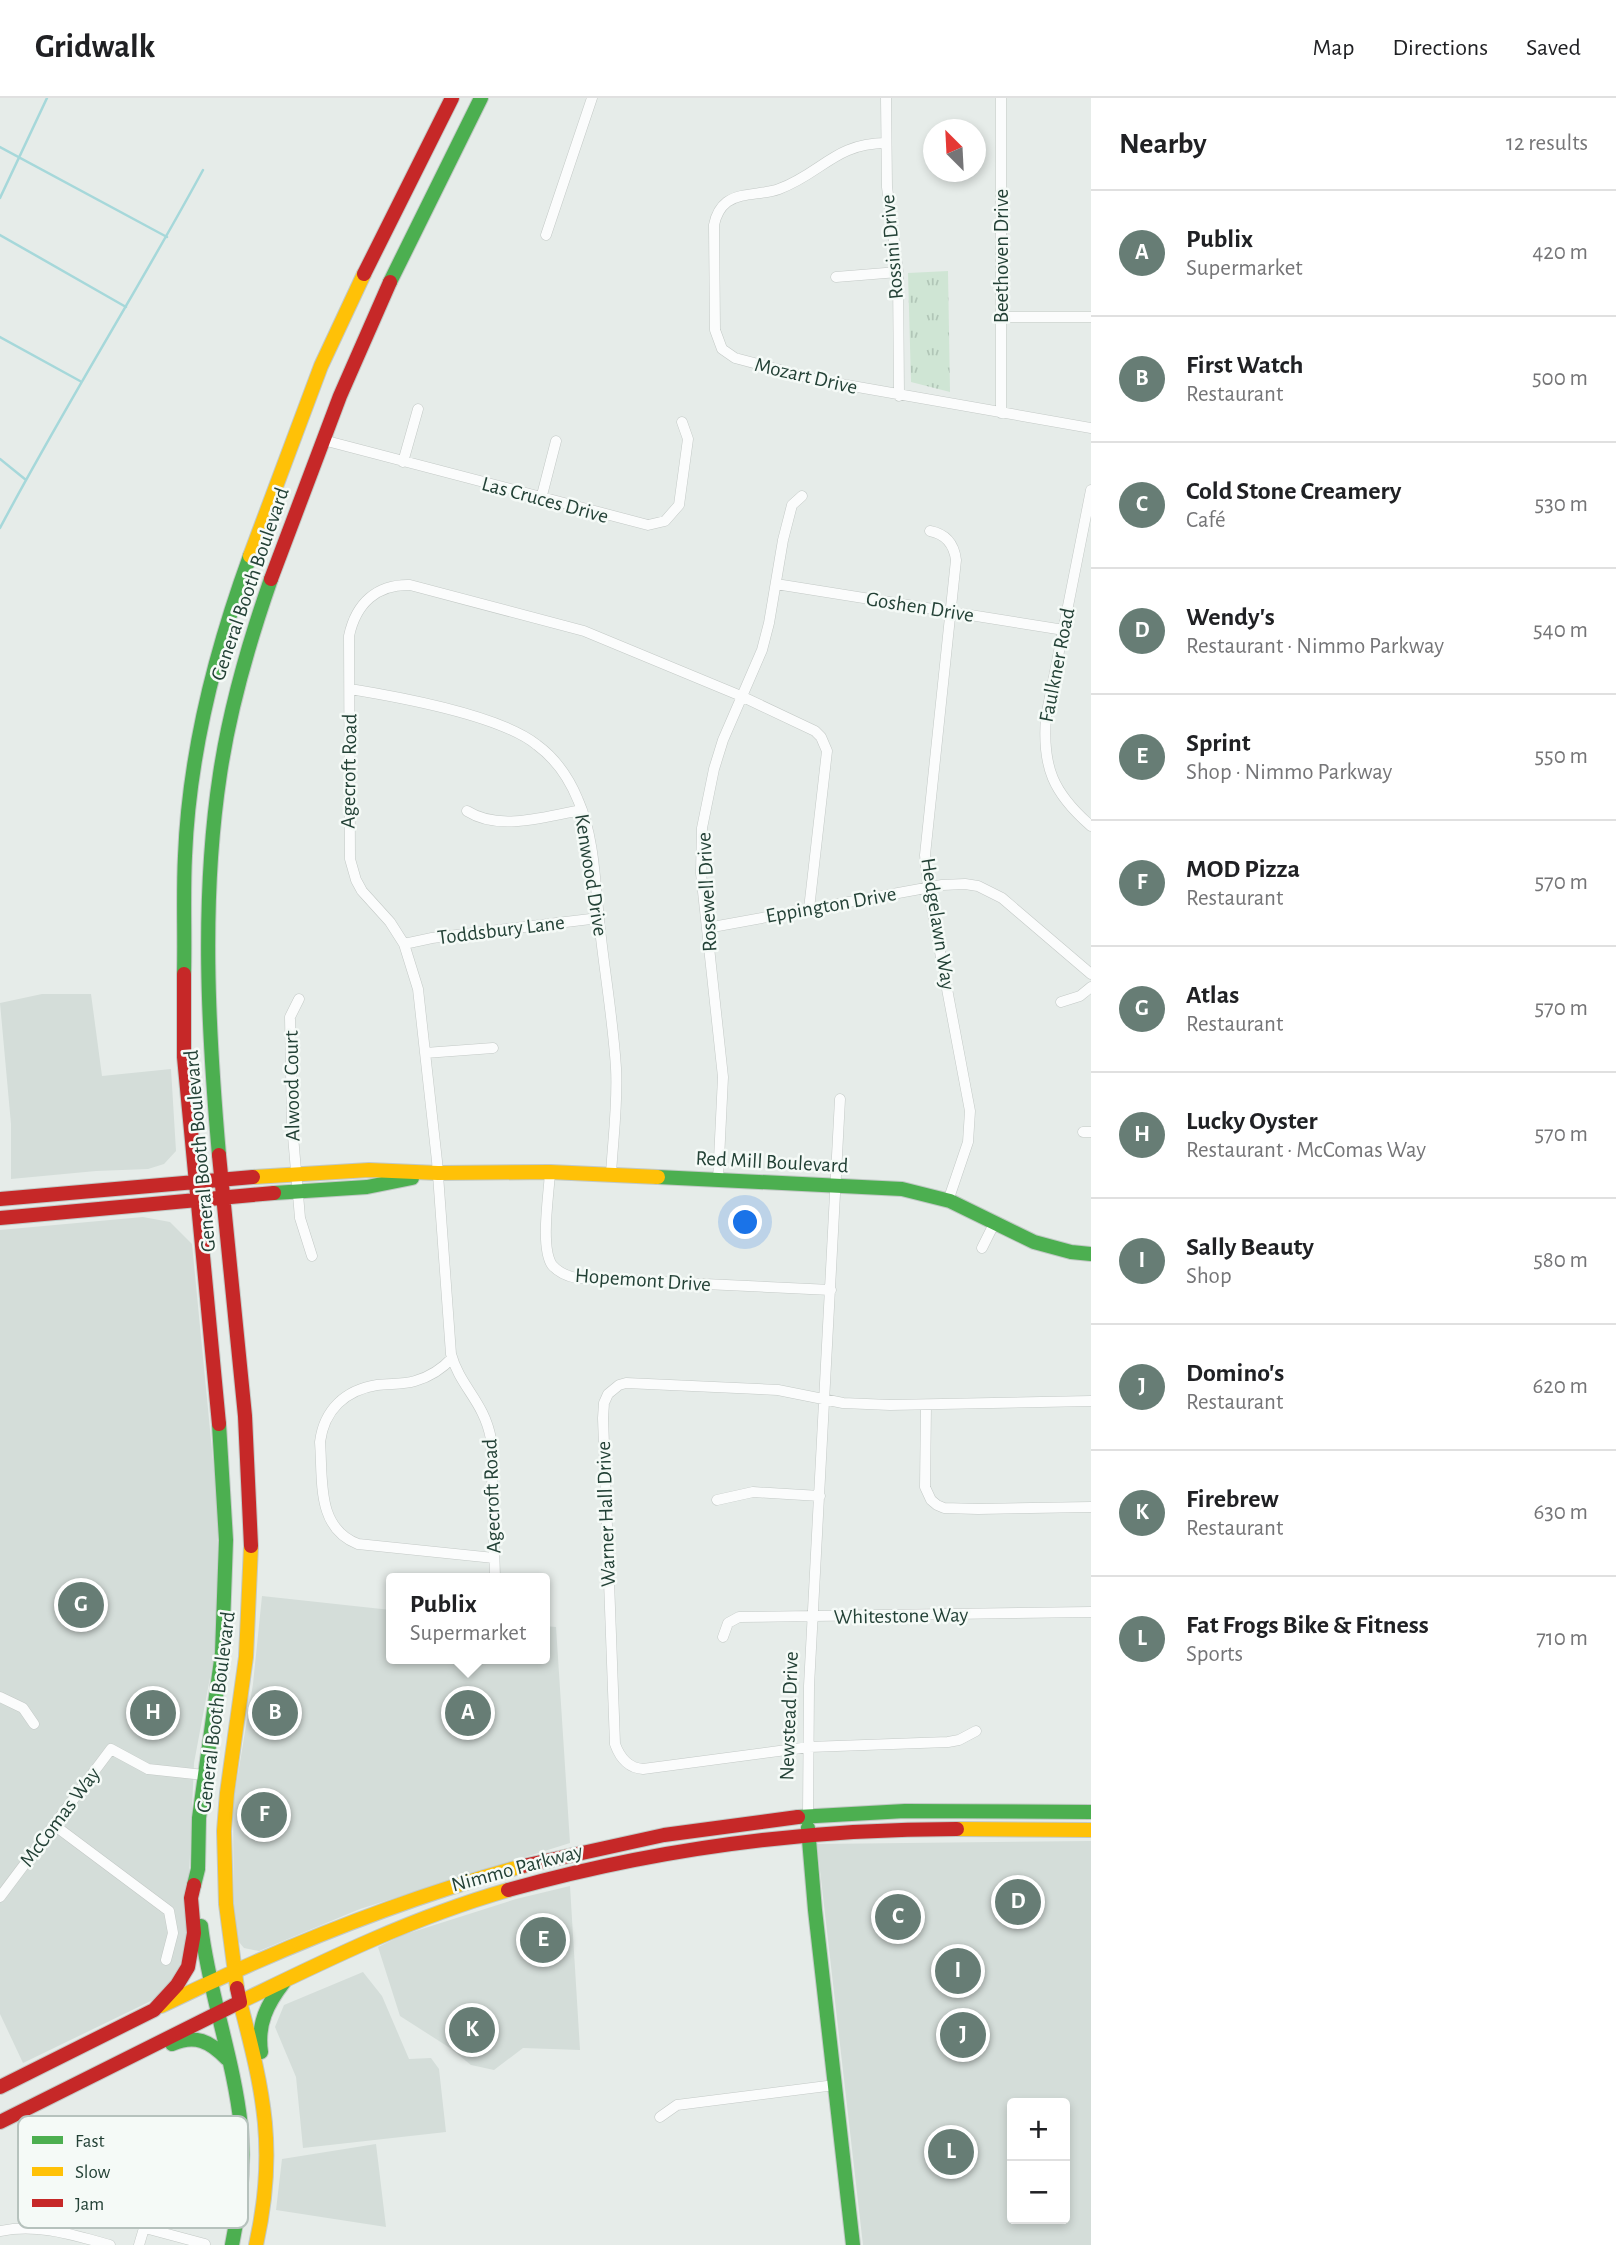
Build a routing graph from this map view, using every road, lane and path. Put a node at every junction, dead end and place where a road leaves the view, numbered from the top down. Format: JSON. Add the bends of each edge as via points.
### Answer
{"nodes":[{"id":1,"x":452,"y":98,"type":"edge"},
{"id":2,"x":481,"y":98,"type":"edge"},
{"id":3,"x":592,"y":98,"type":"edge"},
{"id":4,"x":886,"y":98,"type":"edge"},
{"id":5,"x":1001,"y":98,"type":"edge"},
{"id":6,"x":886,"y":143,"type":"junction"},
{"id":7,"x":546,"y":235,"type":"dead end"},
{"id":8,"x":898,"y":272,"type":"junction"},
{"id":9,"x":836,"y":277,"type":"dead end"},
{"id":10,"x":1002,"y":317,"type":"junction"},
{"id":11,"x":1091,"y":317,"type":"edge"},
{"id":12,"x":899,"y":396,"type":"junction"},
{"id":13,"x":418,"y":409,"type":"dead end"},
{"id":14,"x":1001,"y":413,"type":"junction"},
{"id":15,"x":682,"y":422,"type":"dead end"},
{"id":16,"x":1091,"y":428,"type":"edge"},
{"id":17,"x":323,"y":440,"type":"junction"},
{"id":18,"x":556,"y":441,"type":"dead end"},
{"id":19,"x":403,"y":462,"type":"junction"},
{"id":20,"x":1091,"y":490,"type":"edge"},
{"id":21,"x":802,"y":496,"type":"dead end"},
{"id":22,"x":541,"y":499,"type":"junction"},
{"id":23,"x":930,"y":531,"type":"dead end"},
{"id":24,"x":776,"y":584,"type":"junction"},
{"id":25,"x":951,"y":613,"type":"junction"},
{"id":26,"x":1064,"y":629,"type":"junction"},
{"id":27,"x":350,"y":689,"type":"junction"},
{"id":28,"x":741,"y":696,"type":"junction"},
{"id":29,"x":582,"y":810,"type":"junction"},
{"id":30,"x":467,"y":811,"type":"dead end"},
{"id":31,"x":1091,"y":827,"type":"edge"},
{"id":32,"x":928,"y":888,"type":"junction"},
{"id":33,"x":809,"y":909,"type":"junction"},
{"id":34,"x":599,"y":918,"type":"junction"},
{"id":35,"x":707,"y":928,"type":"junction"},
{"id":36,"x":404,"y":944,"type":"junction"},
{"id":37,"x":1091,"y":974,"type":"edge"},
{"id":38,"x":1091,"y":988,"type":"edge"},
{"id":39,"x":299,"y":999,"type":"dead end"},
{"id":40,"x":1061,"y":1002,"type":"dead end"},
{"id":41,"x":493,"y":1048,"type":"dead end"},
{"id":42,"x":425,"y":1053,"type":"junction"},
{"id":43,"x":840,"y":1099,"type":"dead end"},
{"id":44,"x":550,"y":1172,"type":"junction"},
{"id":45,"x":438,"y":1173,"type":"junction"},
{"id":46,"x":611,"y":1174,"type":"junction"},
{"id":47,"x":296,"y":1175,"type":"junction"},
{"id":48,"x":222,"y":1179,"type":"junction"},
{"id":49,"x":718,"y":1180,"type":"junction"},
{"id":50,"x":195,"y":1181,"type":"junction"},
{"id":51,"x":836,"y":1186,"type":"junction"},
{"id":52,"x":297,"y":1191,"type":"junction"},
{"id":53,"x":224,"y":1196,"type":"junction"},
{"id":54,"x":0,"y":1199,"type":"edge"},
{"id":55,"x":197,"y":1199,"type":"junction"},
{"id":56,"x":948,"y":1201,"type":"junction"},
{"id":57,"x":0,"y":1218,"type":"edge"},
{"id":58,"x":995,"y":1224,"type":"junction"},
{"id":59,"x":982,"y":1248,"type":"dead end"},
{"id":60,"x":1091,"y":1254,"type":"edge"},
{"id":61,"x":312,"y":1256,"type":"dead end"},
{"id":62,"x":831,"y":1290,"type":"junction"},
{"id":63,"x":452,"y":1358,"type":"junction"},
{"id":64,"x":825,"y":1400,"type":"junction"},
{"id":65,"x":1091,"y":1401,"type":"edge"},
{"id":66,"x":926,"y":1405,"type":"junction"},
{"id":67,"x":820,"y":1496,"type":"junction"},
{"id":68,"x":717,"y":1500,"type":"dead end"},
{"id":69,"x":1091,"y":1507,"type":"edge"},
{"id":70,"x":494,"y":1558,"type":"junction"},
{"id":71,"x":495,"y":1573,"type":"edge"},
{"id":72,"x":225,"y":1575,"type":"junction"},
{"id":73,"x":1091,"y":1612,"type":"edge"},
{"id":74,"x":814,"y":1617,"type":"junction"},
{"id":75,"x":723,"y":1637,"type":"dead end"},
{"id":76,"x":246,"y":1667,"type":"junction"},
{"id":77,"x":0,"y":1697,"type":"edge"},
{"id":78,"x":34,"y":1724,"type":"dead end"},
{"id":79,"x":976,"y":1731,"type":"dead end"},
{"id":80,"x":809,"y":1747,"type":"junction"},
{"id":81,"x":205,"y":1775,"type":"junction"},
{"id":82,"x":1091,"y":1812,"type":"edge"},
{"id":83,"x":808,"y":1816,"type":"junction"},
{"id":84,"x":54,"y":1825,"type":"junction"},
{"id":85,"x":1091,"y":1830,"type":"edge"},
{"id":86,"x":808,"y":1835,"type":"junction"},
{"id":87,"x":198,"y":1869,"type":"junction"},
{"id":88,"x":0,"y":1897,"type":"edge"},
{"id":89,"x":166,"y":1960,"type":"dead end"},
{"id":90,"x":234,"y":1973,"type":"junction"},
{"id":91,"x":286,"y":1979,"type":"junction"},
{"id":92,"x":209,"y":1984,"type":"junction"},
{"id":93,"x":240,"y":2001,"type":"junction"},
{"id":94,"x":153,"y":2010,"type":"junction"},
{"id":95,"x":216,"y":2014,"type":"junction"},
{"id":96,"x":228,"y":2059,"type":"junction"},
{"id":97,"x":835,"y":2085,"type":"junction"},
{"id":98,"x":0,"y":2087,"type":"edge"},
{"id":99,"x":65,"y":2090,"type":"junction"},
{"id":100,"x":239,"y":2116,"type":"edge"},
{"id":101,"x":660,"y":2117,"type":"dead end"},
{"id":102,"x":0,"y":2122,"type":"edge"},
{"id":103,"x":268,"y":2143,"type":"junction"},
{"id":104,"x":145,"y":2228,"type":"joint"},
{"id":105,"x":47,"y":2229,"type":"joint"},
{"id":106,"x":0,"y":2231,"type":"edge"},
{"id":107,"x":205,"y":2244,"type":"edge"},
{"id":108,"x":110,"y":2245,"type":"edge"},
{"id":109,"x":139,"y":2245,"type":"edge"},
{"id":110,"x":256,"y":2245,"type":"edge"},
{"id":111,"x":853,"y":2245,"type":"edge"}],
"edges":[{"from":1,"to":50,"type":"main road","name":"General Booth Boulevard","via":[[326,355],[245,570],[212,676],[195,764],[186,855],[184,1057]]},
{"from":2,"to":17,"type":"main road","name":"General Booth Boulevard","via":[[389,284]]},
{"from":3,"to":7,"type":"street"},
{"from":4,"to":6,"type":"street","name":"Rossini Drive"},
{"from":5,"to":10,"type":"street","name":"Beethoven Drive"},
{"from":6,"to":8,"type":"street","name":"Rossini Drive"},
{"from":6,"to":12,"type":"street","name":"Mozart Drive","via":[[852,147],[791,184],[724,204],[714,225],[715,330],[722,349],[735,358]]},
{"from":8,"to":9,"type":"street"},
{"from":8,"to":12,"type":"street","name":"Rossini Drive"},
{"from":10,"to":11,"type":"street"},
{"from":10,"to":14,"type":"street","name":"Beethoven Drive"},
{"from":12,"to":14,"type":"street","name":"Mozart Drive"},
{"from":13,"to":19,"type":"street"},
{"from":14,"to":16,"type":"street","name":"Mozart Drive"},
{"from":15,"to":22,"type":"street","name":"Las Cruces Drive","via":[[688,439],[681,496],[665,520],[640,525]]},
{"from":17,"to":19,"type":"street","name":"Las Cruces Drive"},
{"from":17,"to":48,"type":"main road","name":"General Booth Boulevard","via":[[251,634],[219,773],[211,928],[213,1069]]},
{"from":18,"to":22,"type":"street"},
{"from":19,"to":22,"type":"street","name":"Las Cruces Drive"},
{"from":20,"to":26,"type":"street","name":"Faulkner Road"},
{"from":21,"to":24,"type":"street","name":"Rosewell Drive","via":[[792,505]]},
{"from":23,"to":25,"type":"street","name":"Hedgelawn Way","via":[[949,540],[956,555]]},
{"from":24,"to":25,"type":"street","name":"Goshen Drive"},
{"from":24,"to":28,"type":"street","name":"Rosewell Drive","via":[[762,650]]},
{"from":25,"to":26,"type":"street","name":"Goshen Drive"},
{"from":25,"to":32,"type":"street","name":"Hedgelawn Way","via":[[925,855]]},
{"from":26,"to":31,"type":"street","name":"Faulkner Road","via":[[1046,717],[1045,756],[1063,798]]},
{"from":27,"to":28,"type":"street","name":"Agecroft Road","via":[[349,636],[356,613],[378,591],[399,584],[584,631]]},
{"from":27,"to":29,"type":"street","name":"Kenwood Drive","via":[[472,716],[519,733],[560,768]]},
{"from":27,"to":36,"type":"street","name":"Agecroft Road","via":[[352,867],[362,891]]},
{"from":28,"to":33,"type":"street","name":"Agecroft Road","via":[[809,727],[825,743]]},
{"from":28,"to":35,"type":"street","name":"Rosewell Drive","via":[[714,769],[702,828]]},
{"from":29,"to":30,"type":"street","via":[[496,822]]},
{"from":29,"to":34,"type":"street","name":"Kenwood Drive"},
{"from":32,"to":33,"type":"street","name":"Eppington Drive"},
{"from":32,"to":37,"type":"street","name":"Eppington Drive","via":[[965,884],[991,891]]},
{"from":32,"to":56,"type":"street","name":"Hedgelawn Way","via":[[970,1111],[968,1142]]},
{"from":33,"to":35,"type":"street","name":"Eppington Drive"},
{"from":34,"to":36,"type":"street","name":"Toddsbury Lane"},
{"from":34,"to":46,"type":"street","name":"Kenwood Drive","via":[[616,1067]]},
{"from":35,"to":49,"type":"street","name":"Rosewell Drive","via":[[723,1077]]},
{"from":36,"to":42,"type":"street","name":"Agecroft Road","via":[[418,989]]},
{"from":38,"to":40,"type":"street"},
{"from":39,"to":47,"type":"street","name":"Alwood Court","via":[[290,1017]]},
{"from":41,"to":42,"type":"street"},
{"from":42,"to":45,"type":"street","name":"Agecroft Road"},
{"from":43,"to":51,"type":"street","name":"Newstead Drive"},
{"from":44,"to":45,"type":"main road","name":"Red Mill Boulevard"},
{"from":44,"to":46,"type":"main road","name":"Red Mill Boulevard"},
{"from":44,"to":62,"type":"street","name":"Hopemont Drive","via":[[547,1247],[553,1265],[567,1276]]},
{"from":45,"to":47,"type":"main road","name":"Red Mill Boulevard","via":[[369,1170]]},
{"from":45,"to":52,"type":"main road","name":"Red Mill Boulevard","via":[[367,1186]]},
{"from":45,"to":63,"type":"street","name":"Agecroft Road"},
{"from":46,"to":49,"type":"main road","name":"Red Mill Boulevard"},
{"from":47,"to":48,"type":"main road","name":"Red Mill Boulevard"},
{"from":47,"to":52,"type":"street","name":"Alwood Court"},
{"from":48,"to":50,"type":"main road","name":"Red Mill Boulevard"},
{"from":48,"to":53,"type":"main road","name":"General Booth Boulevard"},
{"from":49,"to":51,"type":"main road","name":"Red Mill Boulevard"},
{"from":50,"to":54,"type":"main road","name":"Red Mill Boulevard"},
{"from":50,"to":55,"type":"main road","name":"General Booth Boulevard"},
{"from":51,"to":56,"type":"main road","name":"Red Mill Boulevard","via":[[902,1189]]},
{"from":51,"to":62,"type":"street","name":"Newstead Drive"},
{"from":52,"to":53,"type":"main road","name":"Red Mill Boulevard"},
{"from":52,"to":61,"type":"street","name":"Alwood Court"},
{"from":53,"to":55,"type":"main road","name":"Red Mill Boulevard"},
{"from":53,"to":76,"type":"main road","name":"General Booth Boulevard","via":[[249,1455],[251,1567]]},
{"from":55,"to":57,"type":"main road","name":"Red Mill Boulevard"},
{"from":55,"to":72,"type":"main road","name":"General Booth Boulevard","via":[[222,1457]]},
{"from":56,"to":58,"type":"main road","name":"Red Mill Boulevard"},
{"from":58,"to":59,"type":"street"},
{"from":58,"to":60,"type":"main road","name":"Red Mill Boulevard","via":[[1038,1244]]},
{"from":62,"to":64,"type":"street","name":"Newstead Drive"},
{"from":63,"to":70,"type":"street","name":"Agecroft Road","via":[[488,1425]]},
{"from":63,"to":70,"type":"street","via":[[414,1381],[355,1391],[331,1411],[320,1442],[325,1510],[334,1528],[358,1544]]},
{"from":64,"to":66,"type":"street","name":"Warner Hall Drive"},
{"from":64,"to":67,"type":"street","name":"Newstead Drive"},
{"from":64,"to":80,"type":"street","name":"Warner Hall Drive","via":[[778,1390],[626,1383],[608,1394],[603,1418],[610,1664],[618,1752],[628,1765],[643,1769]]},
{"from":65,"to":66,"type":"street","name":"Warner Hall Drive"},
{"from":66,"to":69,"type":"street","via":[[925,1487],[937,1505]]},
{"from":67,"to":68,"type":"street","via":[[753,1492]]},
{"from":67,"to":74,"type":"street","name":"Newstead Drive"},
{"from":70,"to":71,"type":"street","name":"Agecroft Road"},
{"from":72,"to":76,"type":"main road","via":[[233,1609],[230,1656],[233,1664]]},
{"from":72,"to":81,"type":"main road","name":"General Booth Boulevard","via":[[222,1653]]},
{"from":73,"to":74,"type":"street","name":"Whitestone Way"},
{"from":74,"to":75,"type":"street","name":"Whitestone Way","via":[[739,1617],[728,1623]]},
{"from":74,"to":80,"type":"street","name":"Newstead Drive"},
{"from":76,"to":90,"type":"main road","name":"General Booth Boulevard","via":[[224,1840],[225,1908]]},
{"from":77,"to":78,"type":"street","via":[[23,1708]]},
{"from":79,"to":80,"type":"street","name":"Warner Hall Drive","via":[[948,1742]]},
{"from":80,"to":83,"type":"street","name":"Newstead Drive"},
{"from":81,"to":84,"type":"street","name":"McComas Way","via":[[148,1769],[111,1749]]},
{"from":81,"to":87,"type":"main road","name":"General Booth Boulevard"},
{"from":82,"to":83,"type":"main road","name":"Nimmo Parkway","via":[[930,1810]]},
{"from":83,"to":86,"type":"main road","name":"Newstead Drive"},
{"from":83,"to":90,"type":"main road","name":"Nimmo Parkway","via":[[676,1833],[539,1862],[373,1913]]},
{"from":84,"to":88,"type":"street","name":"McComas Way"},
{"from":84,"to":89,"type":"street","via":[[169,1911],[173,1933]]},
{"from":85,"to":86,"type":"main road","name":"Nimmo Parkway","via":[[923,1829]]},
{"from":86,"to":91,"type":"main road","name":"Nimmo Parkway","via":[[668,1854],[500,1893],[389,1931]]},
{"from":86,"to":97,"type":"main road","name":"Newstead Drive"},
{"from":87,"to":92,"type":"main road","name":"General Booth Boulevard"},
{"from":87,"to":94,"type":"main road","via":[[191,1898],[194,1941],[188,1967]]},
{"from":90,"to":92,"type":"main road","name":"Nimmo Parkway"},
{"from":90,"to":93,"type":"main road","name":"General Booth Boulevard"},
{"from":91,"to":93,"type":"main road","name":"Nimmo Parkway"},
{"from":91,"to":103,"type":"main road","via":[[265,2009],[258,2033],[274,2122]]},
{"from":92,"to":94,"type":"main road","name":"Nimmo Parkway"},
{"from":92,"to":95,"type":"main road","name":"General Booth Boulevard"},
{"from":93,"to":95,"type":"main road","name":"Nimmo Parkway"},
{"from":93,"to":103,"type":"main road","name":"General Booth Boulevard","via":[[261,2083]]},
{"from":94,"to":98,"type":"main road","name":"Nimmo Parkway"},
{"from":95,"to":96,"type":"main road","name":"General Booth Boulevard"},
{"from":95,"to":99,"type":"main road","name":"Nimmo Parkway"},
{"from":96,"to":99,"type":"main road","via":[[210,2043],[187,2038],[106,2077]]},
{"from":96,"to":100,"type":"main road","name":"General Booth Boulevard"},
{"from":97,"to":101,"type":"street","via":[[677,2105]]},
{"from":97,"to":111,"type":"main road","name":"Newstead Drive"},
{"from":99,"to":102,"type":"main road","name":"Nimmo Parkway"},
{"from":103,"to":110,"type":"main road","name":"General Booth Boulevard"},
{"from":104,"to":107,"type":"street"},
{"from":104,"to":109,"type":"street"},
{"from":105,"to":106,"type":"street"},
{"from":105,"to":108,"type":"street"}]}
